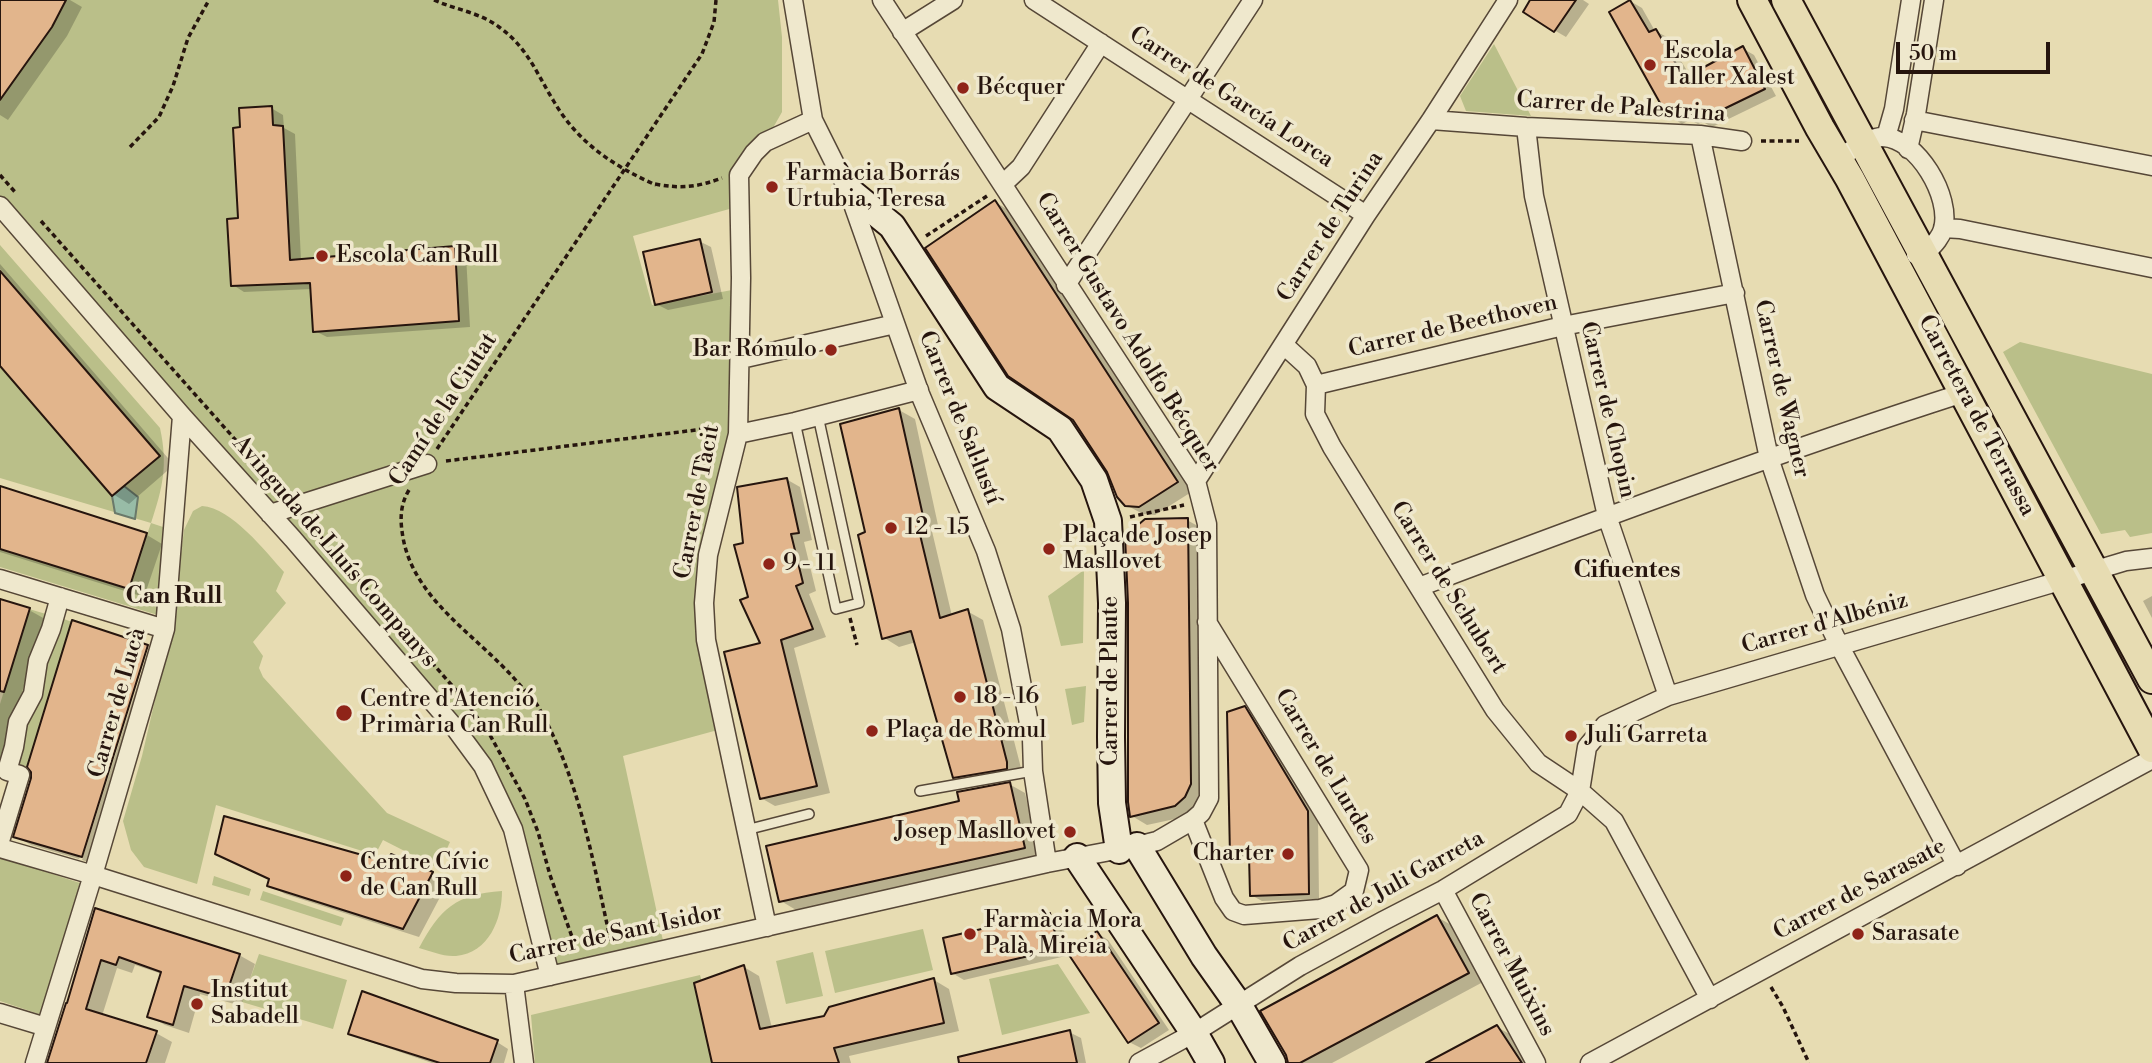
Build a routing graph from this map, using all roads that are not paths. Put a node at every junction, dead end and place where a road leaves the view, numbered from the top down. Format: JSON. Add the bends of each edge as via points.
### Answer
{"nodes":[{"id":1,"x":793,"y":0,"type":"edge"},
{"id":2,"x":882,"y":0,"type":"edge"},
{"id":3,"x":953,"y":0,"type":"edge"},
{"id":4,"x":1034,"y":0,"type":"edge"},
{"id":5,"x":1253,"y":0,"type":"edge"},
{"id":6,"x":1508,"y":0,"type":"edge"},
{"id":7,"x":1752,"y":0,"type":"edge"},
{"id":8,"x":1786,"y":0,"type":"edge"},
{"id":9,"x":1910,"y":0,"type":"edge"},
{"id":10,"x":1934,"y":0,"type":"edge"},
{"id":11,"x":902,"y":32,"type":"junction"},
{"id":12,"x":1101,"y":43,"type":"junction"},
{"id":13,"x":1188,"y":99,"type":"junction"},
{"id":14,"x":813,"y":120,"type":"junction"},
{"id":15,"x":1431,"y":120,"type":"junction"},
{"id":16,"x":1914,"y":120,"type":"junction"},
{"id":17,"x":1525,"y":127,"type":"junction"},
{"id":18,"x":1700,"y":135,"type":"junction"},
{"id":19,"x":1742,"y":141,"type":"road end"},
{"id":20,"x":1875,"y":141,"type":"junction"},
{"id":21,"x":1908,"y":149,"type":"junction"},
{"id":22,"x":1839,"y":158,"type":"junction"},
{"id":23,"x":2152,"y":166,"type":"edge"},
{"id":24,"x":1003,"y":184,"type":"junction"},
{"id":25,"x":848,"y":190,"type":"junction"},
{"id":26,"x":0,"y":206,"type":"edge"},
{"id":27,"x":1366,"y":215,"type":"junction"},
{"id":28,"x":1943,"y":228,"type":"junction"},
{"id":29,"x":1889,"y":252,"type":"junction"},
{"id":30,"x":1924,"y":255,"type":"junction"},
{"id":31,"x":2152,"y":268,"type":"edge"},
{"id":32,"x":1066,"y":285,"type":"junction"},
{"id":33,"x":1735,"y":293,"type":"junction"},
{"id":34,"x":895,"y":324,"type":"junction"},
{"id":35,"x":1563,"y":326,"type":"junction"},
{"id":36,"x":1284,"y":345,"type":"junction"},
{"id":37,"x":741,"y":359,"type":"junction"},
{"id":38,"x":1316,"y":385,"type":"junction"},
{"id":39,"x":919,"y":390,"type":"junction"},
{"id":40,"x":1963,"y":393,"type":"junction"},
{"id":41,"x":182,"y":416,"type":"junction"},
{"id":42,"x":818,"y":416,"type":"junction"},
{"id":43,"x":795,"y":422,"type":"junction"},
{"id":44,"x":739,"y":429,"type":"junction"},
{"id":45,"x":1769,"y":458,"type":"junction"},
{"id":46,"x":427,"y":464,"type":"road end"},
{"id":47,"x":1196,"y":481,"type":"junction"},
{"id":48,"x":270,"y":514,"type":"junction"},
{"id":49,"x":1606,"y":516,"type":"junction"},
{"id":50,"x":2152,"y":558,"type":"edge"},
{"id":51,"x":2095,"y":572,"type":"junction"},
{"id":52,"x":0,"y":579,"type":"edge"},
{"id":53,"x":2063,"y":580,"type":"junction"},
{"id":54,"x":1419,"y":587,"type":"junction"},
{"id":55,"x":60,"y":597,"type":"junction"},
{"id":56,"x":1206,"y":622,"type":"junction"},
{"id":57,"x":165,"y":629,"type":"junction"},
{"id":58,"x":1839,"y":645,"type":"junction"},
{"id":59,"x":2152,"y":680,"type":"edge"},
{"id":60,"x":1668,"y":696,"type":"junction"},
{"id":61,"x":1605,"y":725,"type":"joint"},
{"id":62,"x":2152,"y":748,"type":"edge"},
{"id":63,"x":2152,"y":759,"type":"edge"},
{"id":64,"x":3,"y":770,"type":"edge"},
{"id":65,"x":1033,"y":771,"type":"junction"},
{"id":66,"x":1580,"y":791,"type":"junction"},
{"id":67,"x":920,"y":792,"type":"dead end"},
{"id":68,"x":809,"y":814,"type":"dead end"},
{"id":69,"x":1197,"y":816,"type":"junction"},
{"id":70,"x":746,"y":830,"type":"junction"},
{"id":71,"x":0,"y":841,"type":"edge"},
{"id":72,"x":0,"y":848,"type":"edge"},
{"id":73,"x":1128,"y":848,"type":"junction"},
{"id":74,"x":1077,"y":857,"type":"junction"},
{"id":75,"x":1047,"y":863,"type":"junction"},
{"id":76,"x":1956,"y":866,"type":"junction"},
{"id":77,"x":93,"y":875,"type":"junction"},
{"id":78,"x":1443,"y":890,"type":"junction"},
{"id":79,"x":767,"y":927,"type":"junction"},
{"id":80,"x":550,"y":976,"type":"junction"},
{"id":81,"x":514,"y":984,"type":"junction"},
{"id":82,"x":1710,"y":999,"type":"junction"},
{"id":83,"x":1238,"y":1003,"type":"junction"},
{"id":84,"x":0,"y":1013,"type":"edge"},
{"id":85,"x":46,"y":1027,"type":"junction"},
{"id":86,"x":1194,"y":1033,"type":"junction"},
{"id":87,"x":35,"y":1063,"type":"edge"},
{"id":88,"x":524,"y":1063,"type":"edge"},
{"id":89,"x":1139,"y":1063,"type":"edge"},
{"id":90,"x":1211,"y":1063,"type":"edge"},
{"id":91,"x":1272,"y":1063,"type":"edge"},
{"id":92,"x":1536,"y":1063,"type":"edge"},
{"id":93,"x":1590,"y":1063,"type":"edge"}],
"edges":[{"from":1,"to":14,"type":"street","name":"Carrer de Sal·lustí"},
{"from":2,"to":11,"type":"street","name":"Carrer Gustavo Adolfo Bécquer"},
{"from":3,"to":11,"type":"street"},
{"from":4,"to":12,"type":"street","name":"Carrer de García Lorca"},
{"from":5,"to":13,"type":"street"},
{"from":6,"to":15,"type":"street","name":"Carrer de Turina"},
{"from":7,"to":22,"type":"main road","name":"Carretera de Terrassa"},
{"from":8,"to":20,"type":"main road","name":"Carretera de Terrassa"},
{"from":9,"to":20,"type":"street","via":[[1894,109]]},
{"from":10,"to":16,"type":"street"},
{"from":11,"to":24,"type":"street","name":"Carrer Gustavo Adolfo Bécquer"},
{"from":12,"to":13,"type":"street","name":"Carrer de García Lorca"},
{"from":12,"to":24,"type":"street","via":[[1021,167]]},
{"from":13,"to":27,"type":"street","name":"Carrer de García Lorca"},
{"from":13,"to":32,"type":"street"},
{"from":14,"to":25,"type":"street","name":"Carrer de Sal·lustí"},
{"from":14,"to":37,"type":"street","name":"Carrer de Tàcit","via":[[765,142],[739,175]]},
{"from":15,"to":17,"type":"street","name":"Carrer de Palestrina"},
{"from":15,"to":27,"type":"street","name":"Carrer de Turina"},
{"from":16,"to":21,"type":"street"},
{"from":16,"to":23,"type":"street"},
{"from":17,"to":18,"type":"street","name":"Carrer de Palestrina"},
{"from":17,"to":35,"type":"street","name":"Carrer de Chopin","via":[[1534,196]]},
{"from":18,"to":19,"type":"street","name":"Carrer de Palestrina"},
{"from":18,"to":33,"type":"street","name":"Carrer de Wagner"},
{"from":20,"to":21,"type":"street"},
{"from":20,"to":22,"type":"street"},
{"from":20,"to":30,"type":"main road","name":"Carretera de Terrassa"},
{"from":21,"to":28,"type":"street","via":[[1917,155],[1937,187],[1944,208]]},
{"from":22,"to":29,"type":"main road","name":"Carretera de Terrassa"},
{"from":24,"to":32,"type":"street","name":"Carrer Gustavo Adolfo Bécquer"},
{"from":25,"to":34,"type":"street","name":"Carrer de Sal·lustí"},
{"from":25,"to":73,"type":"street","name":"Carrer de Plaute","via":[[892,226],[997,387],[1060,429],[1094,481],[1108,521],[1112,803]]},
{"from":26,"to":41,"type":"street","name":"Avinguda de Lluís Companys"},
{"from":27,"to":36,"type":"street","name":"Carrer de Turina"},
{"from":28,"to":30,"type":"street"},
{"from":28,"to":31,"type":"street"},
{"from":29,"to":30,"type":"street"},
{"from":29,"to":40,"type":"main road","name":"Carretera de Terrassa"},
{"from":30,"to":51,"type":"main road","name":"Carretera de Terrassa"},
{"from":32,"to":47,"type":"street","name":"Carrer Gustavo Adolfo Bécquer"},
{"from":33,"to":35,"type":"street","name":"Carrer de Beethoven"},
{"from":33,"to":45,"type":"street","name":"Carrer de Wagner"},
{"from":34,"to":37,"type":"street"},
{"from":34,"to":39,"type":"street","name":"Carrer de Sal·lustí"},
{"from":35,"to":38,"type":"street","name":"Carrer de Beethoven"},
{"from":35,"to":49,"type":"street","name":"Carrer de Chopin"},
{"from":36,"to":38,"type":"street","via":[[1307,366]]},
{"from":36,"to":47,"type":"street","name":"Carrer de Turina"},
{"from":37,"to":44,"type":"street","name":"Carrer de Tàcit"},
{"from":38,"to":54,"type":"street","name":"Carrer de Schubert","via":[[1315,414]]},
{"from":39,"to":42,"type":"street"},
{"from":39,"to":65,"type":"street","name":"Carrer de Sal·lustí","via":[[986,551],[1011,629],[1032,739]]},
{"from":40,"to":45,"type":"street"},
{"from":40,"to":53,"type":"main road","name":"Carretera de Terrassa"},
{"from":41,"to":48,"type":"street","name":"Avinguda de Lluís Companys"},
{"from":41,"to":57,"type":"street","name":"Carrer de Lucà"},
{"from":42,"to":43,"type":"street"},
{"from":42,"to":43,"type":"lane","via":[[859,603],[836,609]]},
{"from":43,"to":44,"type":"street"},
{"from":44,"to":70,"type":"street","name":"Carrer de Tàcit","via":[[708,555],[704,603],[706,640]]},
{"from":45,"to":49,"type":"street"},
{"from":45,"to":58,"type":"street","name":"Carrer de Wagner","via":[[1815,595]]},
{"from":46,"to":48,"type":"street"},
{"from":47,"to":56,"type":"street","name":"Carrer Gustavo Adolfo Bécquer","via":[[1207,524]]},
{"from":48,"to":80,"type":"street","name":"Avinguda de Lluís Companys","via":[[483,766],[513,830]]},
{"from":49,"to":54,"type":"street"},
{"from":49,"to":60,"type":"street","name":"Carrer de Chopin"},
{"from":50,"to":51,"type":"street"},
{"from":51,"to":53,"type":"street"},
{"from":51,"to":59,"type":"main road","name":"Carretera de Terrassa"},
{"from":52,"to":55,"type":"street"},
{"from":53,"to":58,"type":"street","name":"Carrer d'Albéniz"},
{"from":53,"to":62,"type":"main road","name":"Carretera de Terrassa"},
{"from":54,"to":66,"type":"street","name":"Carrer de Schubert","via":[[1495,710],[1538,763]]},
{"from":55,"to":57,"type":"street"},
{"from":55,"to":64,"type":"street","via":[[38,662],[33,694],[18,722],[14,747]]},
{"from":56,"to":69,"type":"street","name":"Carrer Gustavo Adolfo Bécquer","via":[[1209,798]]},
{"from":56,"to":69,"type":"street","name":"Carrer de Lurdes","via":[[1359,870],[1354,891],[1320,909],[1244,915],[1233,911],[1224,898]]},
{"from":57,"to":77,"type":"street","name":"Carrer de Lucà"},
{"from":58,"to":60,"type":"street","name":"Carrer d'Albéniz"},
{"from":58,"to":76,"type":"street","name":"Carrer de Wagner"},
{"from":60,"to":61,"type":"street","name":"Carrer d'Albéniz"},
{"from":61,"to":66,"type":"street","name":"Carrer de Juli Garreta","via":[[1587,747]]},
{"from":63,"to":76,"type":"street","name":"Carrer de Sarasate"},
{"from":64,"to":71,"type":"street","via":[[20,775]]},
{"from":65,"to":67,"type":"lane"},
{"from":65,"to":75,"type":"street","name":"Carrer de Sal·lustí"},
{"from":66,"to":78,"type":"street","name":"Carrer de Juli Garreta","via":[[1569,814]]},
{"from":66,"to":82,"type":"street","name":"Carrer de Schubert","via":[[1614,821]]},
{"from":68,"to":70,"type":"lane"},
{"from":69,"to":73,"type":"street","name":"Carrer de Sant Isidor","via":[[1166,836]]},
{"from":70,"to":79,"type":"street","name":"Carrer de Tàcit"},
{"from":72,"to":77,"type":"street","name":"Carrer de Sant Isidor"},
{"from":73,"to":74,"type":"street","name":"Carrer de Sant Isidor"},
{"from":73,"to":83,"type":"street"},
{"from":74,"to":75,"type":"street","name":"Carrer de Sant Isidor"},
{"from":74,"to":86,"type":"street"},
{"from":75,"to":79,"type":"street","name":"Carrer de Sant Isidor"},
{"from":76,"to":82,"type":"street","name":"Carrer de Sarasate"},
{"from":77,"to":81,"type":"street","name":"Carrer de Sant Isidor","via":[[422,979]]},
{"from":77,"to":85,"type":"street","name":"Carrer de Lucà"},
{"from":78,"to":83,"type":"street","name":"Carrer de Juli Garreta"},
{"from":78,"to":92,"type":"street","name":"Carrer Muixins"},
{"from":79,"to":80,"type":"street","name":"Carrer de Sant Isidor"},
{"from":80,"to":81,"type":"street","name":"Carrer de Sant Isidor"},
{"from":81,"to":88,"type":"street"},
{"from":82,"to":93,"type":"street","name":"Carrer de Sarasate"},
{"from":83,"to":86,"type":"street","name":"Carrer de Juli Garreta"},
{"from":83,"to":91,"type":"street"},
{"from":84,"to":85,"type":"street"},
{"from":85,"to":87,"type":"street","name":"Carrer de Lucà"},
{"from":86,"to":89,"type":"street","name":"Carrer de Juli Garreta"},
{"from":86,"to":90,"type":"street"}]}
